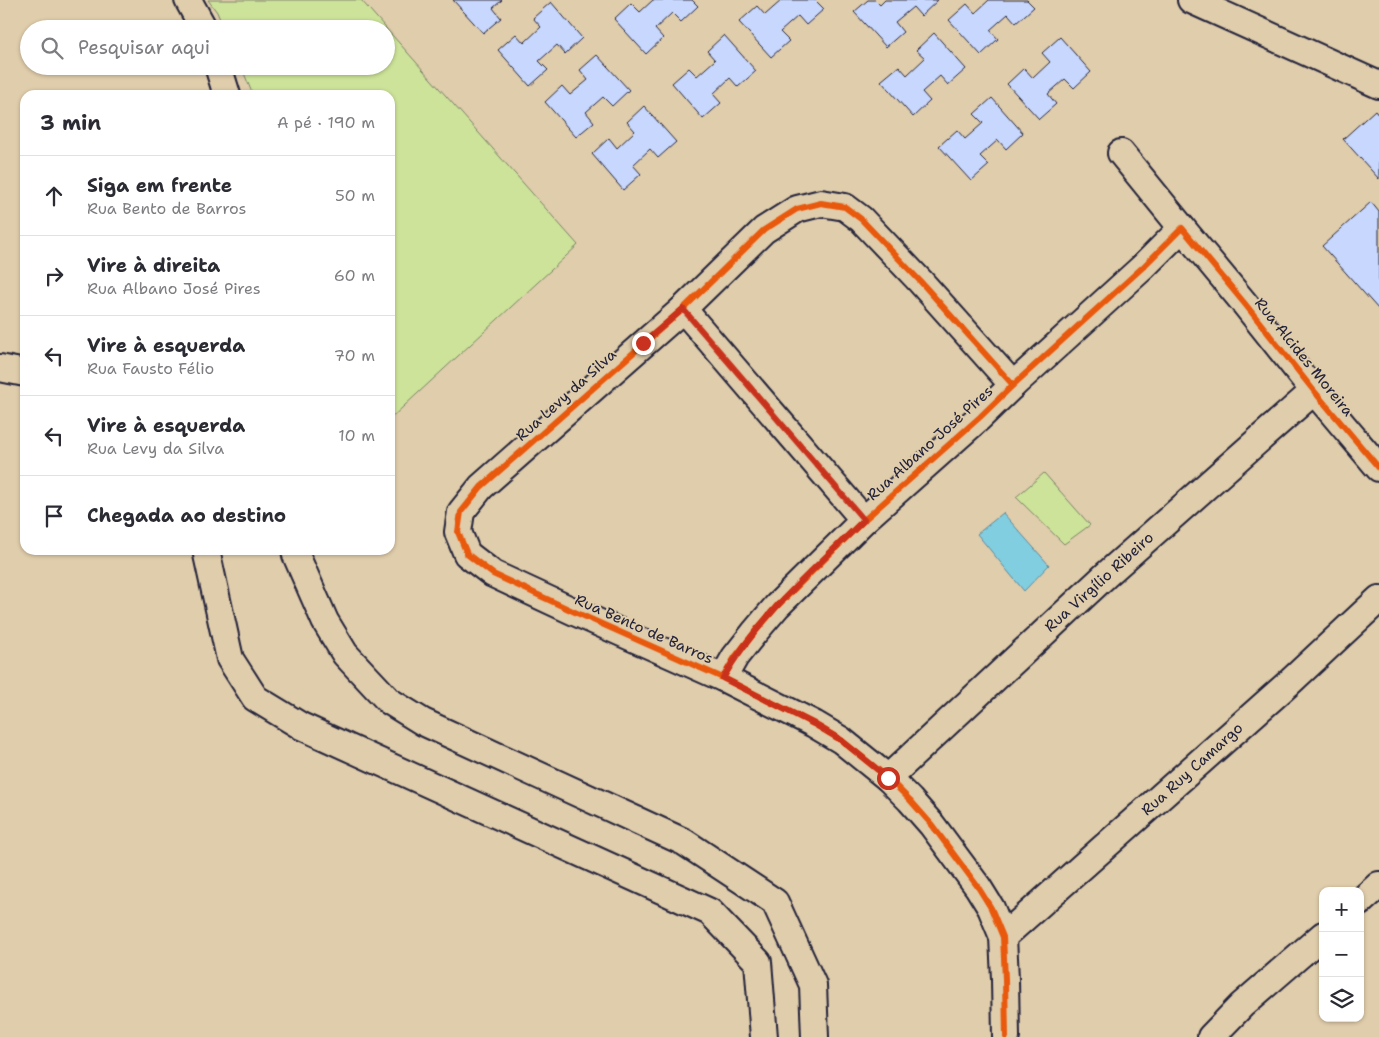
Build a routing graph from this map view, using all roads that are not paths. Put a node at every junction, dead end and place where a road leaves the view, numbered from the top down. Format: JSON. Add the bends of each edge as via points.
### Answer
{"nodes":[{"id":1,"x":188,"y":0,"type":"edge"},
{"id":2,"x":1191,"y":0,"type":"edge"},
{"id":3,"x":199,"y":20,"type":"edge"},
{"id":4,"x":221,"y":75,"type":"edge"},
{"id":5,"x":1379,"y":85,"type":"edge"},
{"id":6,"x":225,"y":90,"type":"edge"},
{"id":7,"x":1121,"y":153,"type":"dead end"},
{"id":8,"x":1182,"y":228,"type":"junction"},
{"id":9,"x":683,"y":309,"type":"junction"},
{"id":10,"x":0,"y":368,"type":"edge"},
{"id":11,"x":20,"y":372,"type":"edge"},
{"id":12,"x":1013,"y":385,"type":"junction"},
{"id":13,"x":1314,"y":391,"type":"junction"},
{"id":14,"x":1379,"y":468,"type":"edge"},
{"id":15,"x":864,"y":520,"type":"junction"},
{"id":16,"x":468,"y":554,"type":"joint"},
{"id":17,"x":207,"y":555,"type":"edge"},
{"id":18,"x":296,"y":555,"type":"edge"},
{"id":19,"x":1379,"y":599,"type":"edge"},
{"id":20,"x":723,"y":678,"type":"junction"},
{"id":21,"x":888,"y":778,"type":"junction"},
{"id":22,"x":1379,"y":885,"type":"edge"},
{"id":23,"x":1364,"y":898,"type":"edge"},
{"id":24,"x":1003,"y":938,"type":"junction"},
{"id":25,"x":1319,"y":938,"type":"edge"},
{"id":26,"x":764,"y":1037,"type":"edge"},
{"id":27,"x":815,"y":1037,"type":"edge"},
{"id":28,"x":1006,"y":1037,"type":"edge"},
{"id":29,"x":1212,"y":1037,"type":"edge"}],
"edges":[{"from":1,"to":3,"type":"street"},
{"from":2,"to":5,"type":"street"},
{"from":4,"to":6,"type":"street"},
{"from":7,"to":8,"type":"street"},
{"from":8,"to":12,"type":"street","name":"Rua Albano José Pires"},
{"from":8,"to":13,"type":"street","name":"Rua Alcides Moreira"},
{"from":9,"to":12,"type":"street","name":"Rua Levy da Silva","via":[[764,230],[797,209],[821,203],[845,207],[861,219],[920,281]]},
{"from":9,"to":15,"type":"street"},
{"from":9,"to":16,"type":"street","name":"Rua Levy da Silva","via":[[481,487],[461,512],[458,532]]},
{"from":10,"to":11,"type":"street"},
{"from":12,"to":15,"type":"street","name":"Rua Albano José Pires"},
{"from":13,"to":14,"type":"street","name":"Rua Alcides Moreira"},
{"from":13,"to":21,"type":"street","name":"Rua Virgílio Ribeiro","via":[[1106,574]]},
{"from":15,"to":20,"type":"street","name":"Rua Albano José Pires","via":[[777,606]]},
{"from":16,"to":20,"type":"street","name":"Rua Bento de Barros","via":[[493,574]]},
{"from":17,"to":26,"type":"street","via":[[230,659],[255,698],[301,726],[710,912],[758,962]]},
{"from":18,"to":27,"type":"street","via":[[325,621],[345,654],[389,700],[423,722],[684,842],[776,902],[813,985]]},
{"from":19,"to":24,"type":"street","name":"Rua Ruy Camargo"},
{"from":20,"to":21,"type":"street","name":"Rua Bento de Barros","via":[[841,740]]},
{"from":21,"to":24,"type":"street","name":"Rua Bento de Barros","via":[[932,825],[978,887]]},
{"from":22,"to":23,"type":"street"},
{"from":24,"to":28,"type":"street","name":"Rua Bento de Barros"},
{"from":25,"to":29,"type":"street","via":[[1242,1005]]}]}
